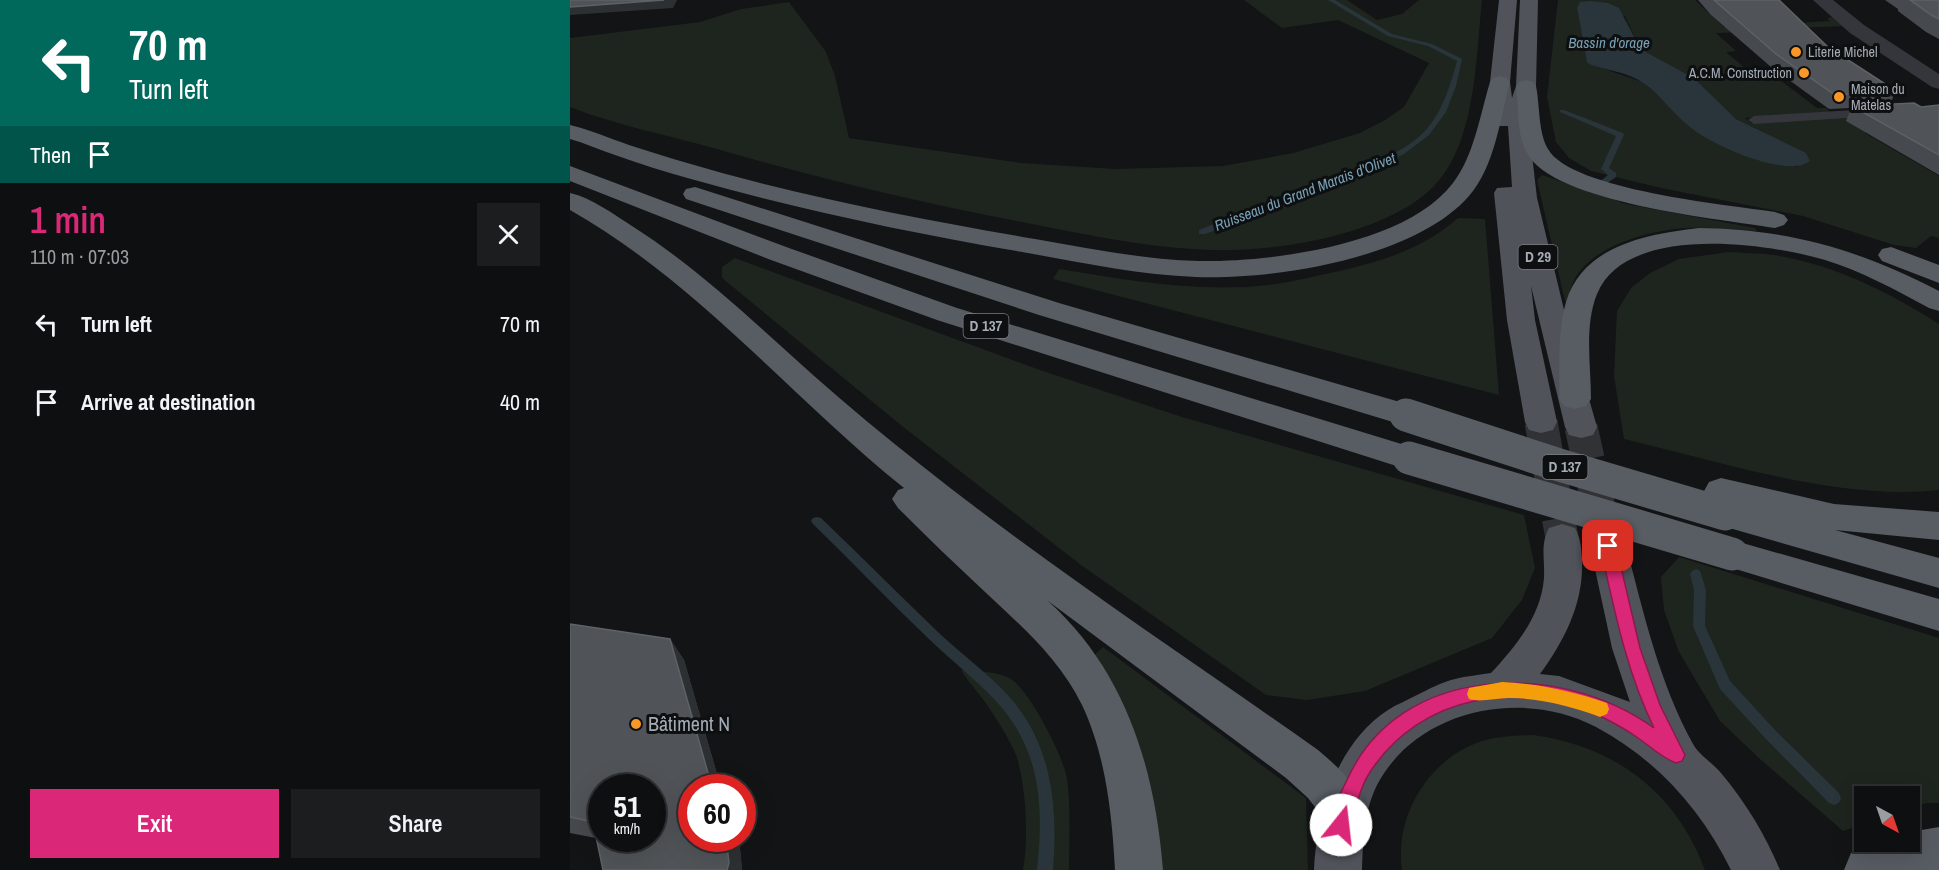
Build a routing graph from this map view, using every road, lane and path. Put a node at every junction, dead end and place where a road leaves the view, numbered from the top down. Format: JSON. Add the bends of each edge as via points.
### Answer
{"nodes":[{"id":1,"x":1508,"y":0,"type":"edge"},
{"id":2,"x":1529,"y":0,"type":"edge"},
{"id":3,"x":1822,"y":0,"type":"edge"},
{"id":4,"x":1939,"y":83,"type":"edge"},
{"id":5,"x":1513,"y":84,"type":"junction"},
{"id":6,"x":1881,"y":112,"type":"edge"},
{"id":7,"x":1754,"y":120,"type":"dead end"},
{"id":8,"x":570,"y":132,"type":"edge"},
{"id":9,"x":570,"y":144,"type":"edge"},
{"id":10,"x":570,"y":173,"type":"edge"},
{"id":11,"x":570,"y":200,"type":"edge"},
{"id":12,"x":1939,"y":275,"type":"edge"},
{"id":13,"x":1939,"y":302,"type":"edge"},
{"id":14,"x":806,"y":385,"type":"junction"},
{"id":15,"x":1575,"y":399,"type":"junction"},
{"id":16,"x":1541,"y":422,"type":"tunnel mouth"},
{"id":17,"x":1581,"y":427,"type":"tunnel mouth"},
{"id":18,"x":1723,"y":502,"type":"junction"},
{"id":19,"x":1939,"y":526,"type":"edge"},
{"id":20,"x":1562,"y":538,"type":"tunnel mouth"},
{"id":21,"x":1608,"y":546,"type":"tunnel mouth"},
{"id":22,"x":1939,"y":573,"type":"edge"},
{"id":23,"x":1939,"y":615,"type":"edge"},
{"id":24,"x":1502,"y":690,"type":"junction"},
{"id":25,"x":1676,"y":755,"type":"junction"},
{"id":26,"x":1344,"y":808,"type":"junction"},
{"id":27,"x":1939,"y":850,"type":"edge"},
{"id":28,"x":1139,"y":870,"type":"edge"},
{"id":29,"x":1338,"y":870,"type":"edge"},
{"id":30,"x":1756,"y":870,"type":"edge"},
{"id":31,"x":1868,"y":870,"type":"edge"}],
"edges":[{"from":1,"to":5,"type":"main road","number":"D 29"},
{"from":2,"to":5,"type":"main road","number":"D 29"},
{"from":3,"to":4,"type":"street","via":[[1857,29]]},
{"from":5,"to":8,"type":"highway","via":[[1461,191],[1437,212],[1407,229],[1358,248],[1247,267],[1198,269],[1110,259],[898,222],[741,185]]},
{"from":5,"to":12,"type":"highway","via":[[1531,110],[1538,153],[1549,166],[1569,178],[1623,193],[1824,232]]},
{"from":5,"to":15,"type":"main road","number":"D 29","via":[[1519,110],[1525,198]]},
{"from":5,"to":16,"type":"main road","number":"D 29","via":[[1506,200],[1521,320]]},
{"from":6,"to":7,"type":"lane"},
{"from":9,"to":18,"type":"highway","number":"D 137","bridge":true,"via":[[678,188],[861,251],[1556,464]]},
{"from":10,"to":23,"type":"highway","number":"D 137","bridge":true,"via":[[947,314],[1409,458]]},
{"from":11,"to":14,"type":"highway","via":[[639,240],[684,274]]},
{"from":13,"to":15,"type":"highway","via":[[1873,268],[1800,245],[1714,235],[1651,243],[1601,268],[1583,294],[1576,337]]},
{"from":14,"to":26,"type":"highway","via":[[1022,562],[1302,764]]},
{"from":14,"to":28,"type":"highway","via":[[901,490],[1066,644],[1089,676],[1105,705],[1128,771]]},
{"from":15,"to":17,"type":"main road","number":"D 29"},
{"from":18,"to":19,"type":"highway"},
{"from":18,"to":22,"type":"highway","number":"D 137"},
{"from":20,"to":24,"type":"main road","via":[[1563,581],[1545,639]]},
{"from":21,"to":25,"type":"main road","via":[[1632,648],[1652,706]]},
{"from":24,"to":25,"type":"main road","via":[[1546,693],[1609,712]]},
{"from":24,"to":26,"type":"main road","via":[[1460,696],[1421,711],[1388,735],[1362,768]]},
{"from":25,"to":30,"type":"main road","via":[[1728,814]]},
{"from":26,"to":29,"type":"main road"},
{"from":27,"to":31,"type":"highway","via":[[1895,859]]}]}
